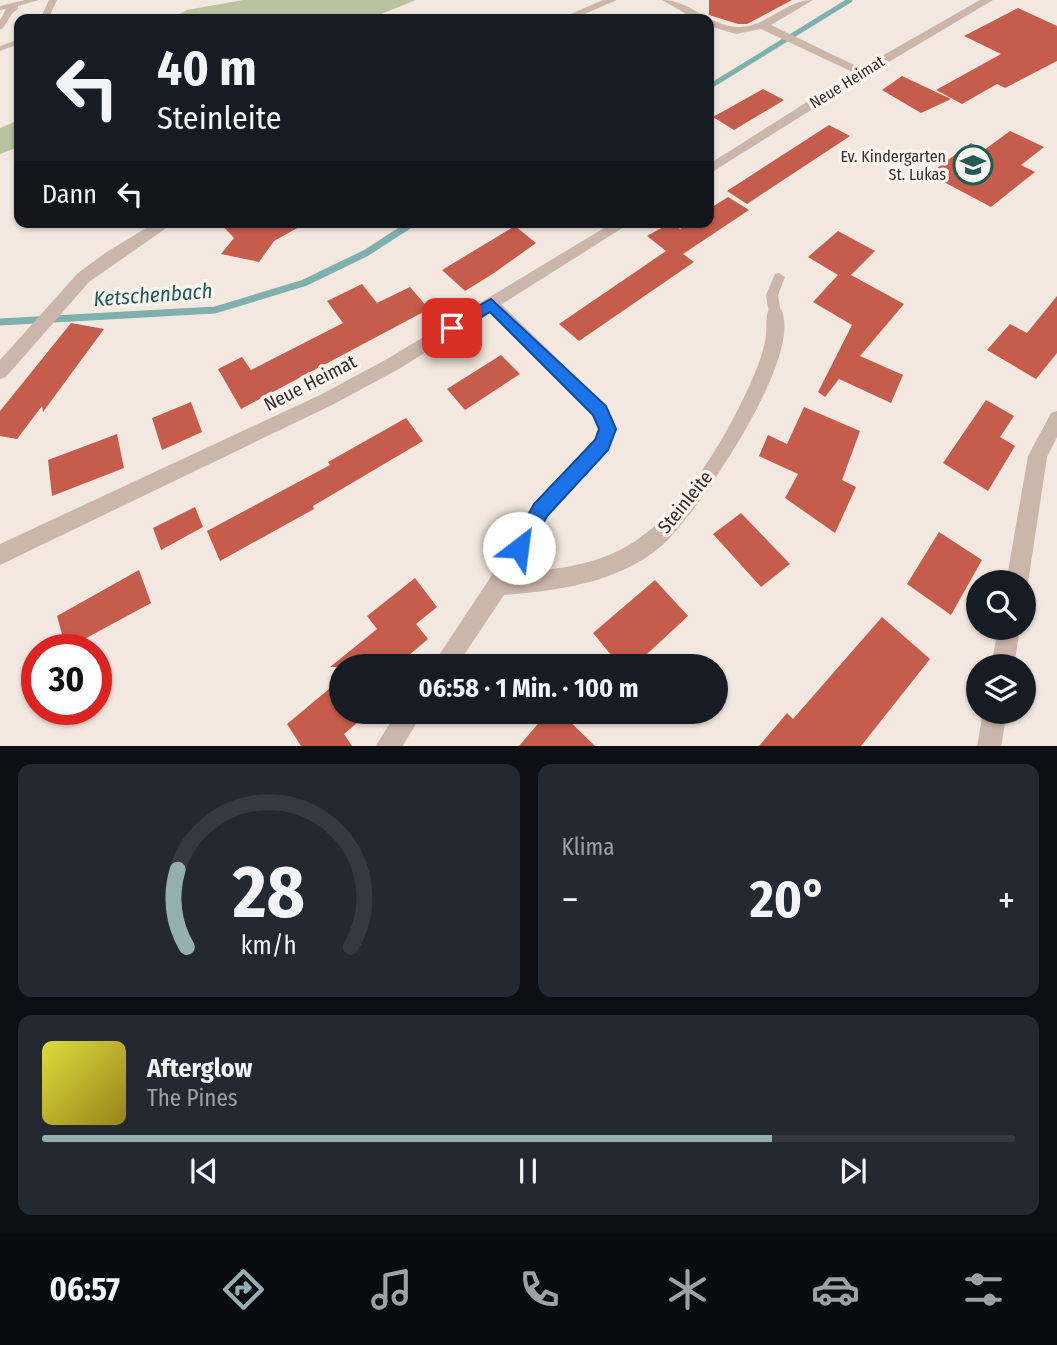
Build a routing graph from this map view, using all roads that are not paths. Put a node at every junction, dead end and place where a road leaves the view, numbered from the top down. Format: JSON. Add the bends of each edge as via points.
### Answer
{"nodes":[{"id":1,"x":35,"y":0,"type":"edge"},
{"id":2,"x":612,"y":0,"type":"edge"},
{"id":3,"x":667,"y":0,"type":"edge"},
{"id":4,"x":808,"y":0,"type":"edge"},
{"id":5,"x":988,"y":0,"type":"edge"},
{"id":6,"x":15,"y":7,"type":"junction"},
{"id":7,"x":0,"y":8,"type":"edge"},
{"id":8,"x":577,"y":14,"type":"edge"},
{"id":9,"x":694,"y":14,"type":"edge"},
{"id":10,"x":714,"y":24,"type":"edge"},
{"id":11,"x":761,"y":24,"type":"junction"},
{"id":12,"x":0,"y":28,"type":"edge"},
{"id":13,"x":863,"y":72,"type":"junction"},
{"id":14,"x":714,"y":167,"type":"edge"},
{"id":15,"x":158,"y":228,"type":"edge"},
{"id":16,"x":615,"y":228,"type":"edge"},
{"id":17,"x":779,"y":277,"type":"dead end"},
{"id":18,"x":491,"y":304,"type":"junction"},
{"id":19,"x":775,"y":313,"type":"joint"},
{"id":20,"x":0,"y":372,"type":"edge"},
{"id":21,"x":1057,"y":418,"type":"edge"},
{"id":22,"x":0,"y":555,"type":"edge"},
{"id":23,"x":1019,"y":570,"type":"edge"},
{"id":24,"x":498,"y":585,"type":"junction"},
{"id":25,"x":451,"y":654,"type":"edge"},
{"id":26,"x":403,"y":724,"type":"edge"},
{"id":27,"x":993,"y":724,"type":"edge"},
{"id":28,"x":388,"y":746,"type":"edge"},
{"id":29,"x":989,"y":746,"type":"edge"}],
"edges":[{"from":1,"to":6,"type":"lane"},
{"from":2,"to":8,"type":"street"},
{"from":3,"to":9,"type":"street"},
{"from":4,"to":11,"type":"street"},
{"from":5,"to":13,"type":"street","name":"Neue Heimat"},
{"from":6,"to":7,"type":"lane"},
{"from":6,"to":12,"type":"lane"},
{"from":10,"to":11,"type":"street","via":[[739,33]]},
{"from":11,"to":13,"type":"street"},
{"from":13,"to":14,"type":"street","name":"Neue Heimat"},
{"from":15,"to":20,"type":"street","via":[[110,257],[62,299]]},
{"from":16,"to":18,"type":"street","name":"Neue Heimat"},
{"from":17,"to":19,"type":"lane","via":[[772,295]]},
{"from":18,"to":22,"type":"street","name":"Neue Heimat","via":[[326,400]]},
{"from":18,"to":24,"type":"street","via":[[600,411],[608,429],[601,445],[541,510]]},
{"from":19,"to":24,"type":"street","name":"Steinleite","via":[[772,354],[729,444],[671,523],[647,546],[607,567],[569,579]]},
{"from":21,"to":23,"type":"street","via":[[1038,456]]},
{"from":24,"to":25,"type":"street"},
{"from":26,"to":28,"type":"street"},
{"from":27,"to":29,"type":"street"}]}
